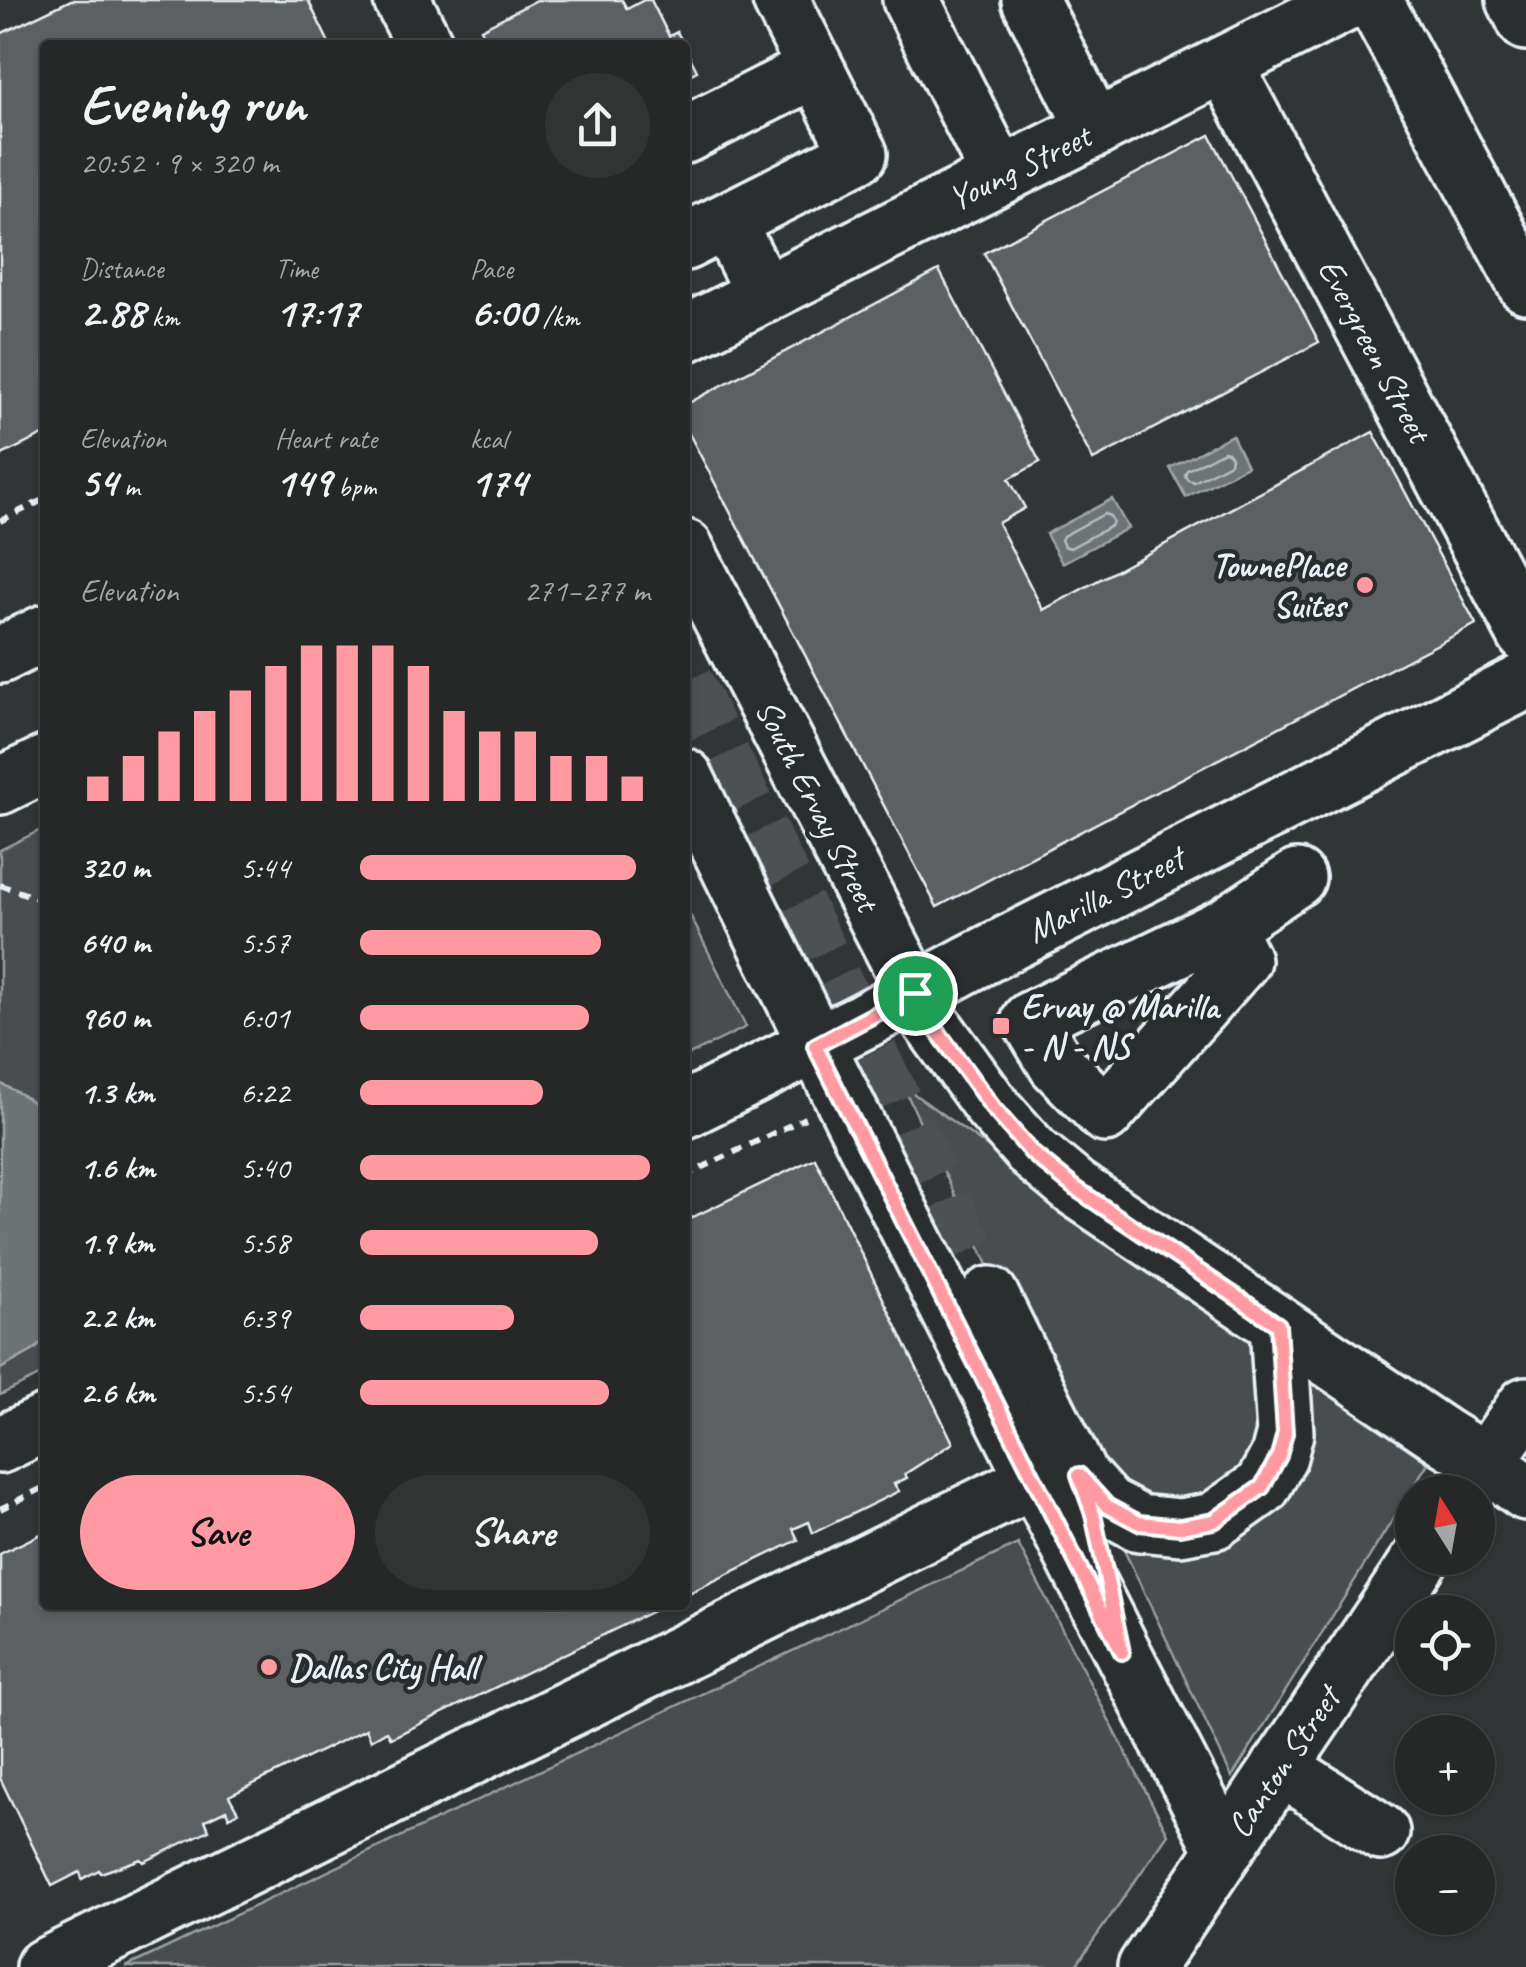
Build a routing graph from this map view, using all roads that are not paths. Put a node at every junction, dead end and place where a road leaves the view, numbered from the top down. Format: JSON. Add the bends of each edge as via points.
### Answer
{"nodes":[{"id":1,"x":402,"y":0,"type":"edge"},
{"id":2,"x":781,"y":0,"type":"edge"},
{"id":3,"x":911,"y":0,"type":"edge"},
{"id":4,"x":1030,"y":0,"type":"edge"},
{"id":5,"x":1352,"y":0,"type":"edge"},
{"id":6,"x":1374,"y":0,"type":"edge"},
{"id":7,"x":1515,"y":0,"type":"edge"},
{"id":8,"x":1526,"y":22,"type":"edge"},
{"id":9,"x":422,"y":40,"type":"edge"},
{"id":10,"x":1224,"y":64,"type":"junction"},
{"id":11,"x":816,"y":69,"type":"junction"},
{"id":12,"x":1095,"y":129,"type":"junction"},
{"id":13,"x":690,"y":132,"type":"edge"},
{"id":14,"x":1000,"y":176,"type":"junction"},
{"id":15,"x":706,"y":232,"type":"edge"},
{"id":16,"x":1526,"y":285,"type":"edge"},
{"id":17,"x":764,"y":295,"type":"junction"},
{"id":18,"x":690,"y":332,"type":"edge"},
{"id":19,"x":690,"y":558,"type":"edge"},
{"id":20,"x":40,"y":635,"type":"edge"},
{"id":21,"x":1526,"y":635,"type":"edge"},
{"id":22,"x":0,"y":655,"type":"edge"},
{"id":23,"x":1526,"y":681,"type":"edge"},
{"id":24,"x":40,"y":766,"type":"edge"},
{"id":25,"x":0,"y":786,"type":"edge"},
{"id":26,"x":690,"y":786,"type":"edge"},
{"id":27,"x":1298,"y":878,"type":"dead end"},
{"id":28,"x":1225,"y":926,"type":"junction"},
{"id":29,"x":915,"y":993,"type":"junction"},
{"id":30,"x":815,"y":1046,"type":"junction"},
{"id":31,"x":1056,"y":1065,"type":"junction"},
{"id":32,"x":690,"y":1108,"type":"edge"},
{"id":33,"x":993,"y":1108,"type":"junction"},
{"id":34,"x":990,"y":1295,"type":"tunnel mouth"},
{"id":35,"x":1278,"y":1325,"type":"junction"},
{"id":36,"x":1526,"y":1405,"type":"edge"},
{"id":37,"x":40,"y":1425,"type":"edge"},
{"id":38,"x":0,"y":1445,"type":"edge"},
{"id":39,"x":1485,"y":1475,"type":"edge"},
{"id":40,"x":1495,"y":1475,"type":"edge"},
{"id":41,"x":1056,"y":1477,"type":"junction"},
{"id":42,"x":1410,"y":1575,"type":"edge"},
{"id":43,"x":1280,"y":1767,"type":"junction"},
{"id":44,"x":1381,"y":1832,"type":"dead end"},
{"id":45,"x":1224,"y":1850,"type":"junction"},
{"id":46,"x":44,"y":1967,"type":"edge"},
{"id":47,"x":1146,"y":1967,"type":"edge"}],
"edges":[{"from":1,"to":9,"type":"main road"},
{"from":2,"to":11,"type":"main road"},
{"from":3,"to":14,"type":"main road"},
{"from":4,"to":12,"type":"main road"},
{"from":5,"to":10,"type":"main road","name":"Young Street"},
{"from":6,"to":16,"type":"main road"},
{"from":7,"to":8,"type":"main road"},
{"from":10,"to":12,"type":"main road","name":"Young Street"},
{"from":10,"to":21,"type":"main road","name":"Evergreen Street"},
{"from":11,"to":13,"type":"main road"},
{"from":11,"to":15,"type":"main road","via":[[859,154]]},
{"from":12,"to":14,"type":"main road","name":"Young Street"},
{"from":14,"to":17,"type":"main road","name":"Young Street"},
{"from":15,"to":17,"type":"main road"},
{"from":17,"to":18,"type":"main road","name":"Young Street"},
{"from":19,"to":29,"type":"main road","name":"South Ervay Street"},
{"from":20,"to":22,"type":"main road"},
{"from":23,"to":29,"type":"main road","name":"Marilla Street"},
{"from":24,"to":25,"type":"main road"},
{"from":26,"to":30,"type":"main road"},
{"from":27,"to":28,"type":"main road"},
{"from":28,"to":31,"type":"main road","via":[[1030,1020]]},
{"from":28,"to":31,"type":"main road","via":[[1242,960],[1105,1114]]},
{"from":29,"to":30,"type":"main road","name":"Marilla Street"},
{"from":29,"to":33,"type":"main road","name":"South Ervay Street"},
{"from":30,"to":32,"type":"main road","name":"Marilla Street"},
{"from":30,"to":41,"type":"main road"},
{"from":31,"to":33,"type":"main road"},
{"from":33,"to":35,"type":"main road","name":"South Ervay Street","via":[[1075,1188]]},
{"from":34,"to":41,"type":"main road"},
{"from":35,"to":39,"type":"main road","name":"South Ervay Street","via":[[1446,1438]]},
{"from":35,"to":41,"type":"main road","via":[[1285,1433],[1279,1456],[1262,1487],[1214,1521],[1180,1527],[1139,1523]]},
{"from":36,"to":40,"type":"main road"},
{"from":37,"to":38,"type":"main road"},
{"from":41,"to":45,"type":"main road","via":[[1093,1514],[1122,1652]]},
{"from":41,"to":46,"type":"main road"},
{"from":42,"to":43,"type":"main road","name":"Canton Street"},
{"from":43,"to":44,"type":"main road"},
{"from":43,"to":45,"type":"main road","name":"Canton Street"},
{"from":45,"to":47,"type":"main road","name":"Canton Street"}]}
